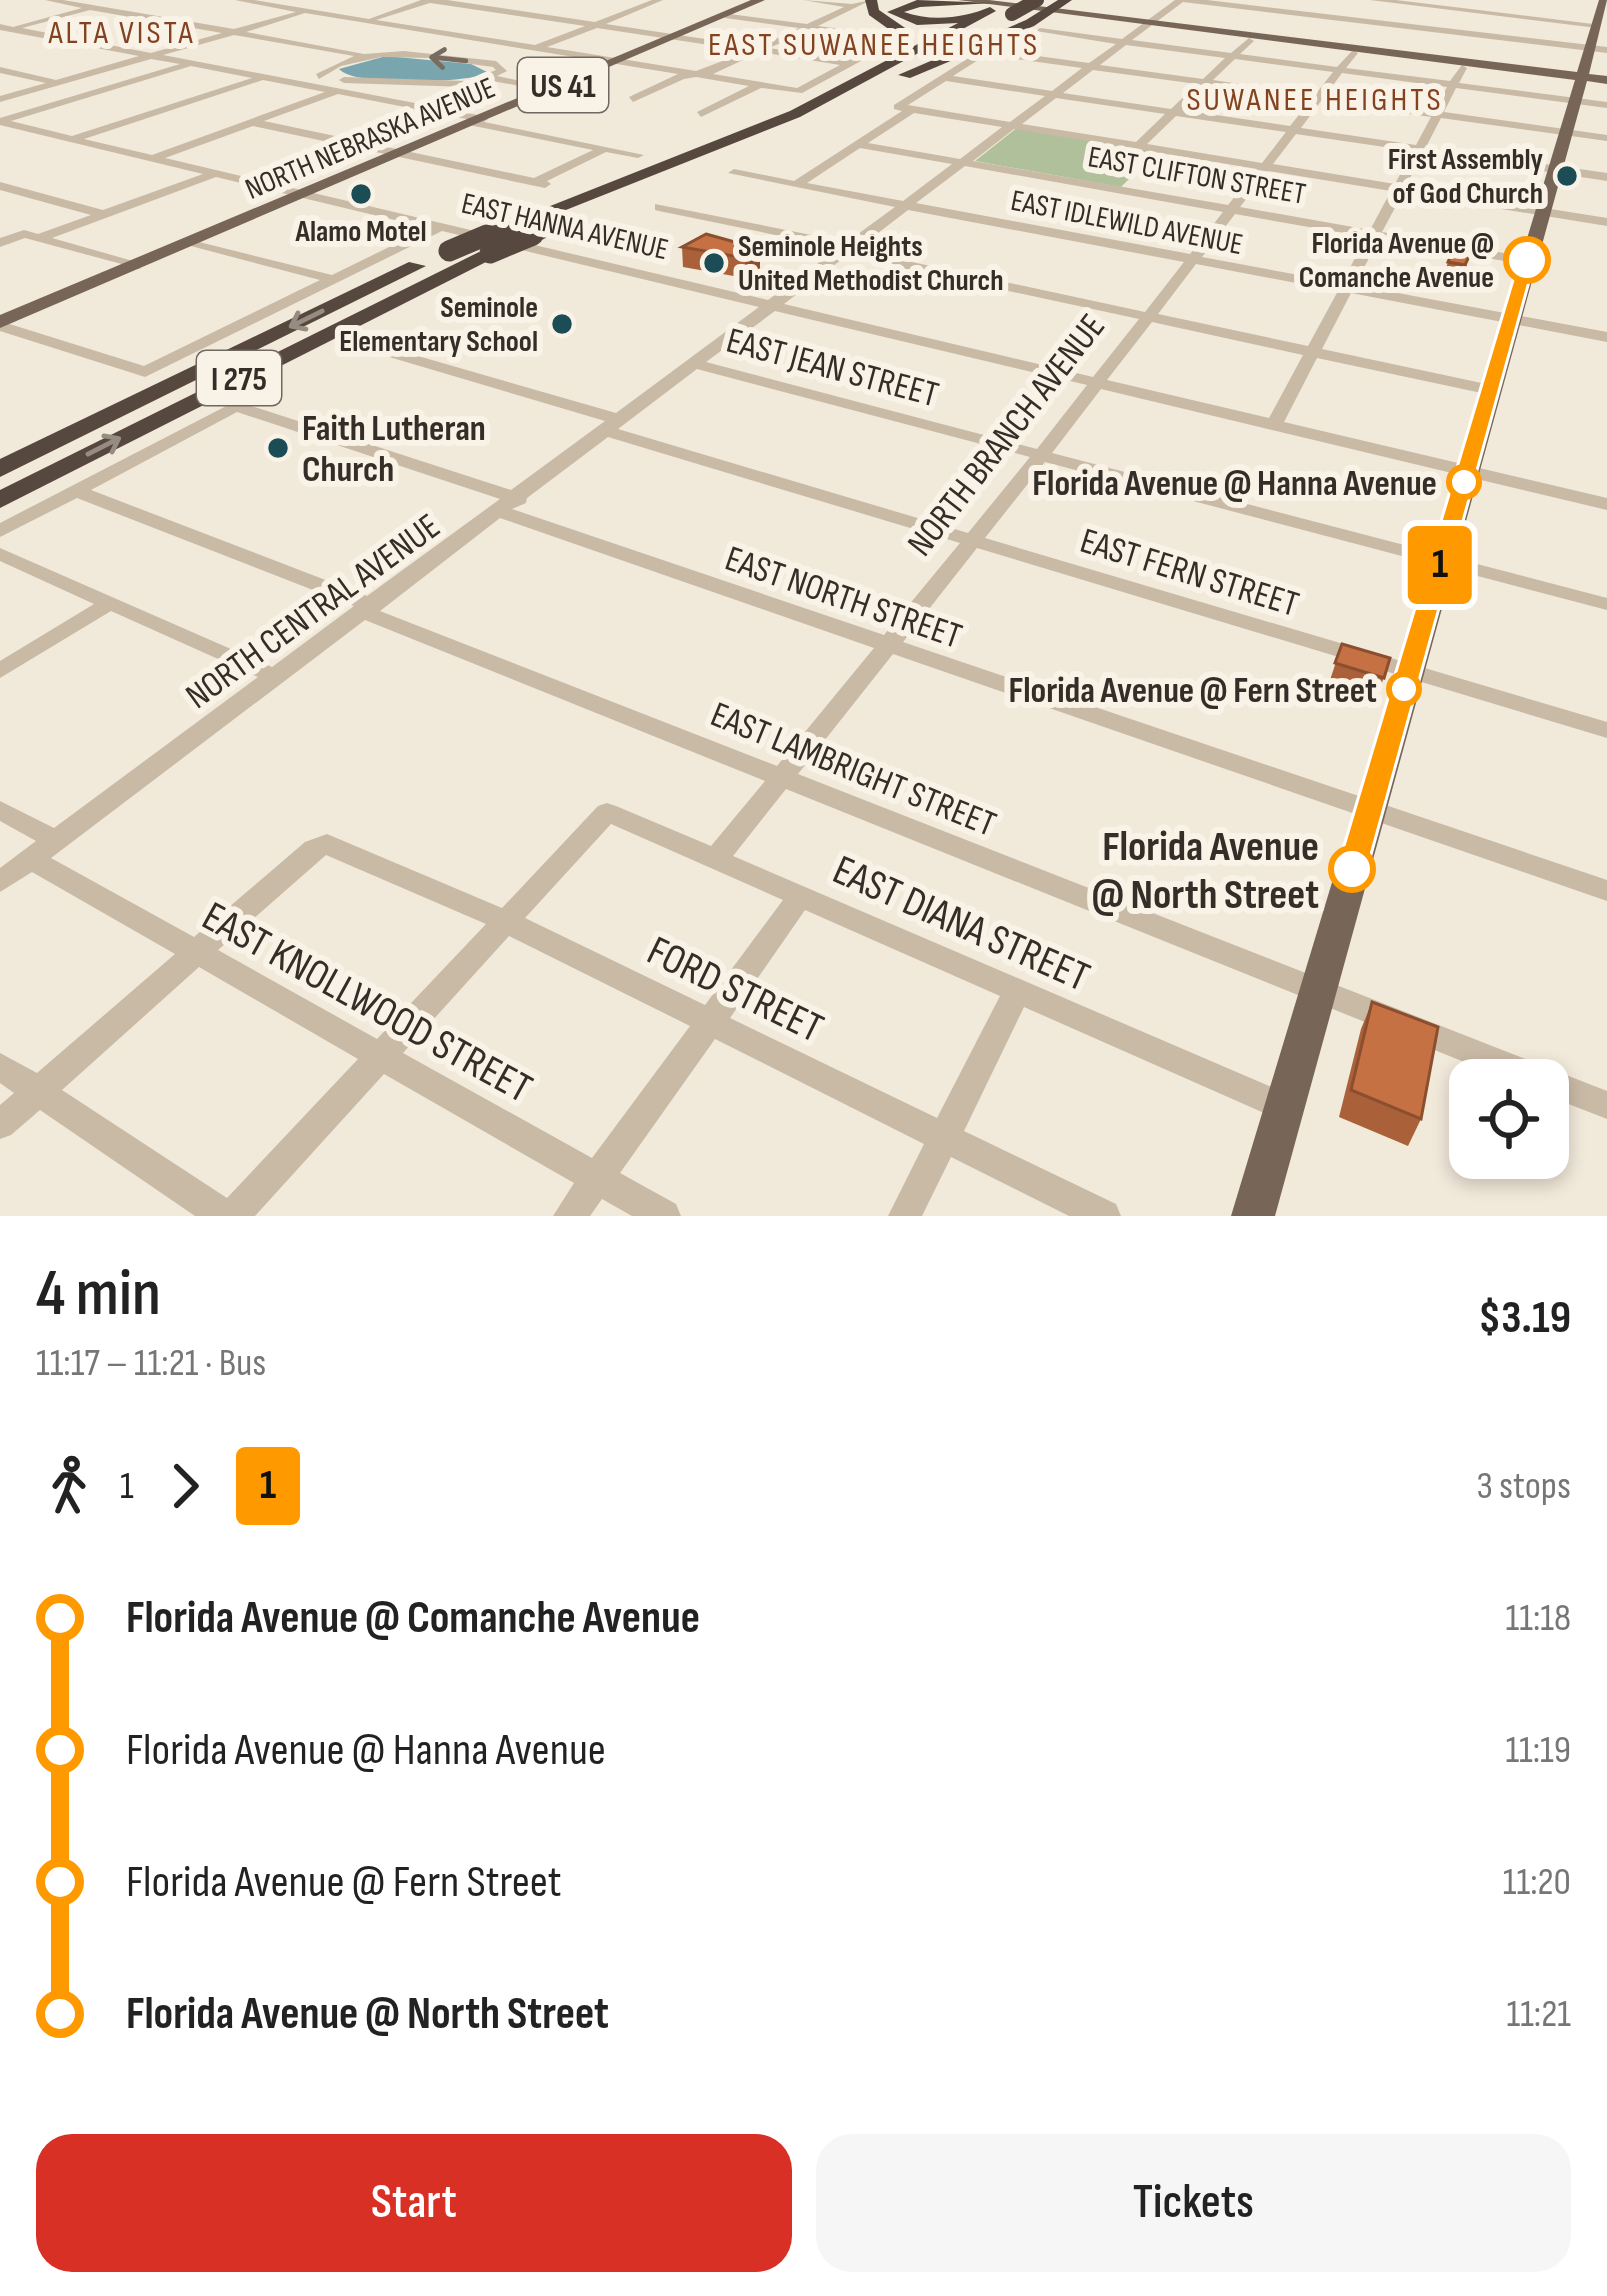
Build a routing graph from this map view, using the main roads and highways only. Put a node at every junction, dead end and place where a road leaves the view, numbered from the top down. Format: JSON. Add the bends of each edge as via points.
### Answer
{"nodes":[{"id":1,"x":760,"y":0,"type":"edge"},
{"id":2,"x":869,"y":0,"type":"edge"},
{"id":3,"x":963,"y":0,"type":"edge"},
{"id":4,"x":1037,"y":0,"type":"edge"},
{"id":5,"x":1058,"y":5,"type":"edge"},
{"id":6,"x":1011,"y":7,"type":"edge"},
{"id":7,"x":988,"y":8,"type":"edge"},
{"id":8,"x":1085,"y":12,"type":"joint"},
{"id":9,"x":1602,"y":13,"type":"edge"},
{"id":10,"x":1151,"y":21,"type":"junction"},
{"id":11,"x":1600,"y":49,"type":"edge"},
{"id":12,"x":905,"y":67,"type":"junction"},
{"id":13,"x":1585,"y":75,"type":"junction"},
{"id":14,"x":1607,"y":78,"type":"edge"},
{"id":15,"x":0,"y":324,"type":"edge"},
{"id":16,"x":0,"y":469,"type":"edge"},
{"id":17,"x":0,"y":500,"type":"edge"},
{"id":18,"x":1253,"y":1216,"type":"edge"}],
"edges":[{"from":1,"to":15,"type":"main road","name":"NORTH NEBRASKA AVENUE","number":"US 41"},
{"from":2,"to":12,"type":"highway","via":[[873,13],[908,38]]},
{"from":3,"to":7,"type":"main road"},
{"from":4,"to":6,"type":"highway","number":"I 275","bridge":true},
{"from":5,"to":7,"type":"main road"},
{"from":5,"to":8,"type":"highway"},
{"from":5,"to":10,"type":"main road"},
{"from":5,"to":12,"type":"highway","via":[[1035,27]]},
{"from":6,"to":7,"type":"highway","number":"I 275"},
{"from":6,"to":12,"type":"highway","number":"I 275"},
{"from":7,"to":7,"type":"highway","via":[[926,22],[893,11],[919,3]]},
{"from":7,"to":12,"type":"highway","number":"I 275"},
{"from":8,"to":10,"type":"main road"},
{"from":9,"to":11,"type":"main road"},
{"from":10,"to":13,"type":"main road"},
{"from":10,"to":13,"type":"main road"},
{"from":11,"to":13,"type":"main road"},
{"from":12,"to":16,"type":"highway","number":"I 275","one_way":true,"bridge":true,"via":[[449,251]]},
{"from":17,"to":12,"type":"highway","number":"I 275","one_way":true,"bridge":true,"via":[[479,258],[784,135]]},
{"from":13,"to":14,"type":"main road"},
{"from":13,"to":18,"type":"main road"}]}
